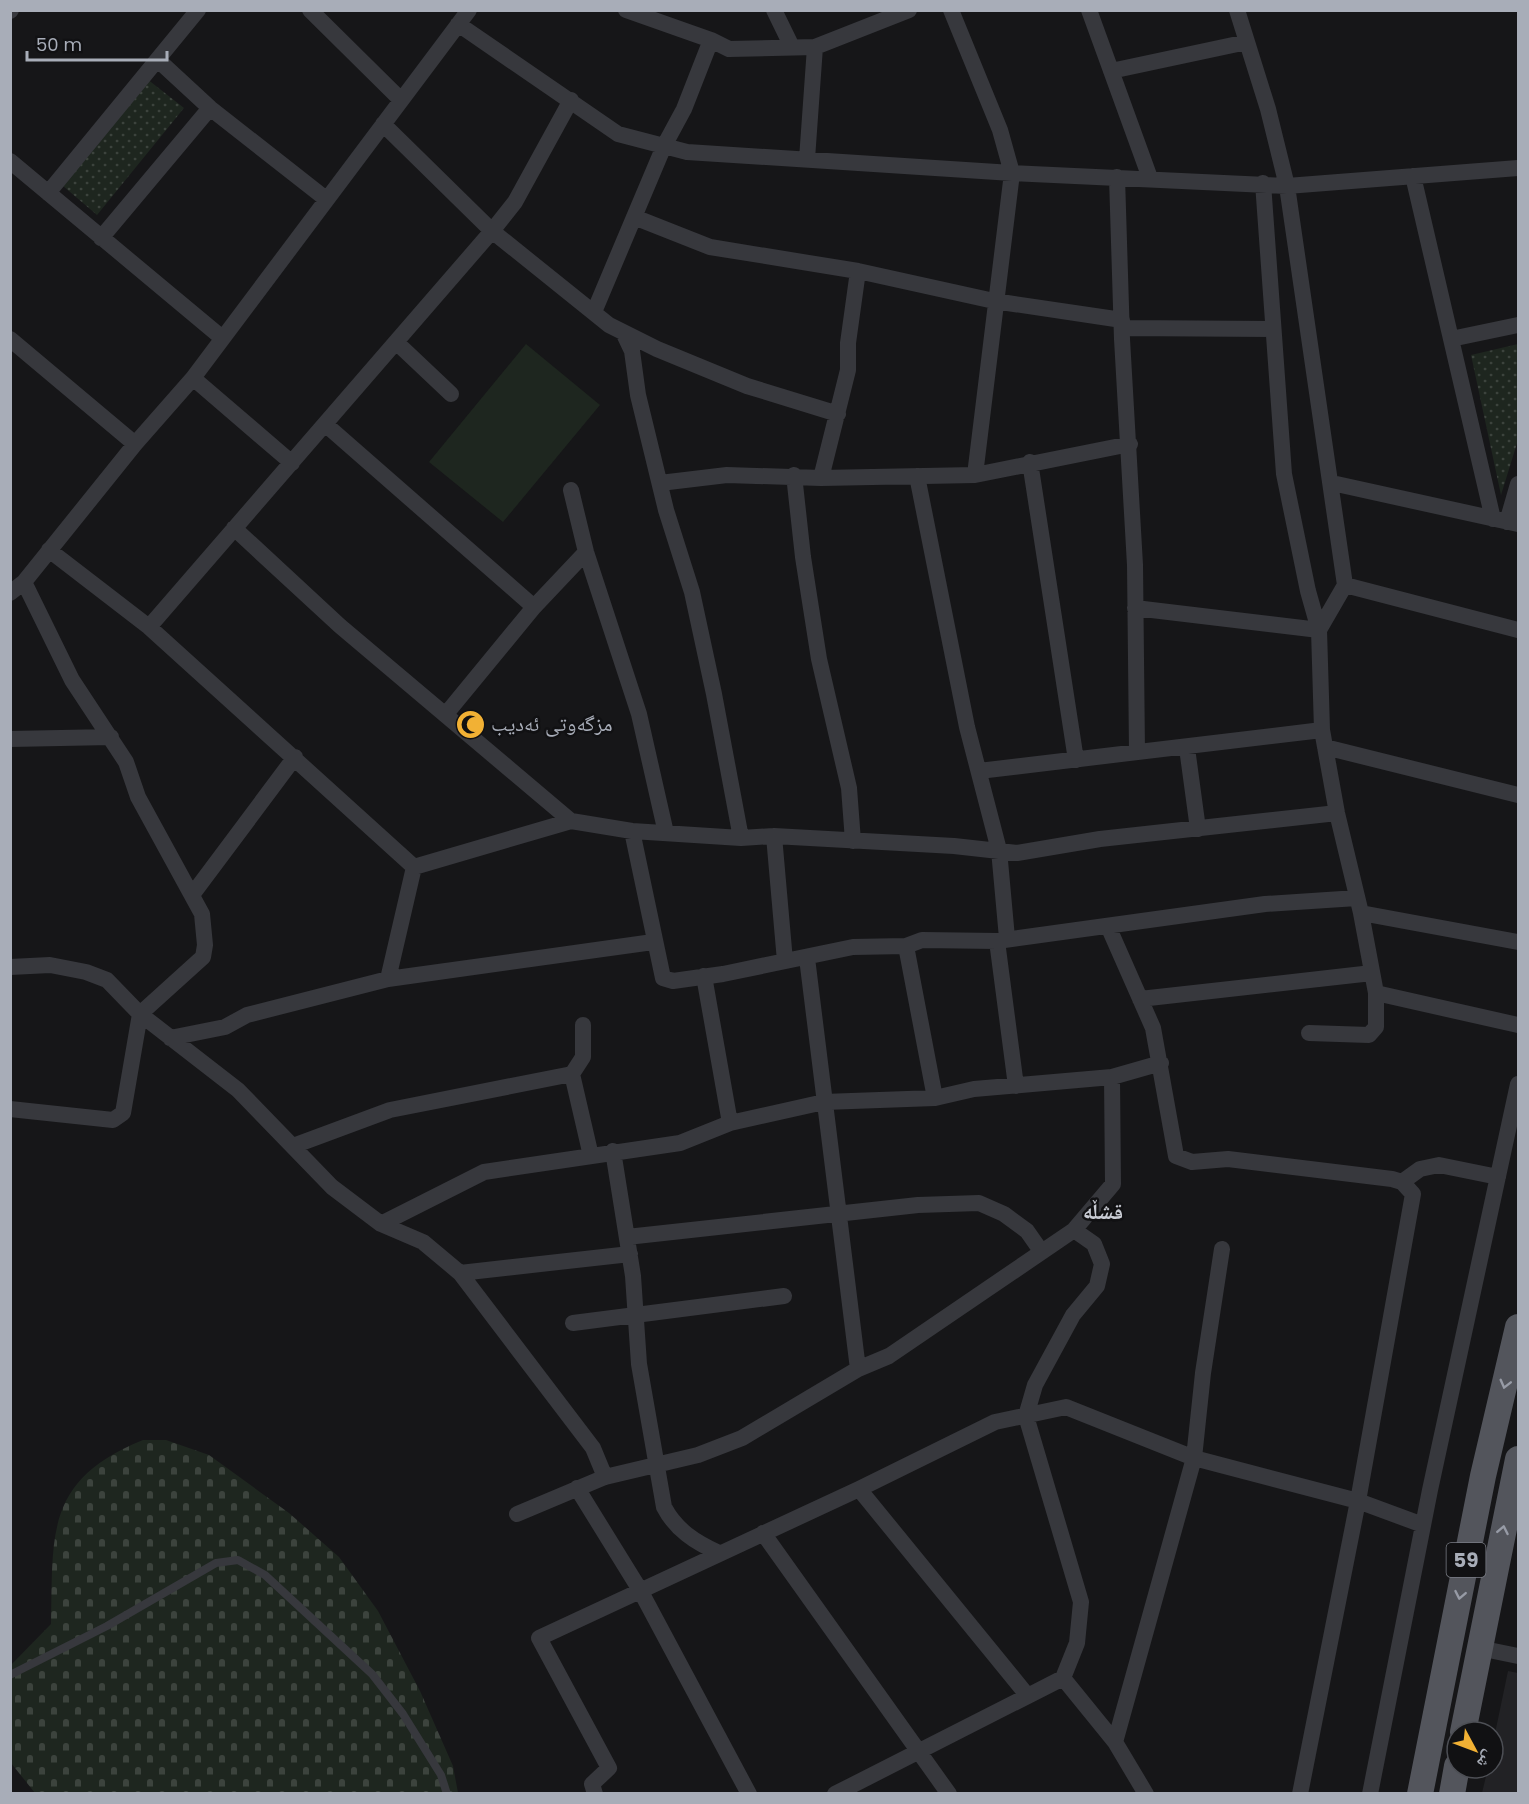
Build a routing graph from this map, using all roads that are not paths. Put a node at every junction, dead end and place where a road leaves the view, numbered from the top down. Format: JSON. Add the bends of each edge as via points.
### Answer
{"nodes":[{"id":1,"x":198,"y":10,"type":"edge"},
{"id":2,"x":310,"y":10,"type":"edge"},
{"id":3,"x":469,"y":10,"type":"edge"},
{"id":4,"x":626,"y":10,"type":"edge"},
{"id":5,"x":774,"y":10,"type":"edge"},
{"id":6,"x":909,"y":10,"type":"edge"},
{"id":7,"x":951,"y":10,"type":"edge"},
{"id":8,"x":1089,"y":10,"type":"edge"},
{"id":9,"x":1237,"y":10,"type":"edge"},
{"id":10,"x":458,"y":24,"type":"junction"},
{"id":11,"x":711,"y":40,"type":"junction"},
{"id":12,"x":1247,"y":42,"type":"junction"},
{"id":13,"x":792,"y":47,"type":"junction"},
{"id":14,"x":814,"y":47,"type":"junction"},
{"id":15,"x":158,"y":60,"type":"junction"},
{"id":16,"x":1111,"y":70,"type":"junction"},
{"id":17,"x":401,"y":100,"type":"junction"},
{"id":18,"x":571,"y":100,"type":"junction"},
{"id":19,"x":210,"y":108,"type":"junction"},
{"id":20,"x":383,"y":124,"type":"junction"},
{"id":21,"x":664,"y":146,"type":"junction"},
{"id":22,"x":807,"y":159,"type":"junction"},
{"id":23,"x":10,"y":162,"type":"edge"},
{"id":24,"x":1518,"y":168,"type":"edge"},
{"id":25,"x":1012,"y":173,"type":"junction"},
{"id":26,"x":1413,"y":176,"type":"junction"},
{"id":27,"x":1117,"y":177,"type":"junction"},
{"id":28,"x":1150,"y":178,"type":"junction"},
{"id":29,"x":1263,"y":183,"type":"junction"},
{"id":30,"x":1287,"y":186,"type":"junction"},
{"id":31,"x":48,"y":193,"type":"junction"},
{"id":32,"x":326,"y":200,"type":"junction"},
{"id":33,"x":634,"y":217,"type":"junction"},
{"id":34,"x":492,"y":231,"type":"junction"},
{"id":35,"x":101,"y":238,"type":"junction"},
{"id":36,"x":858,"y":271,"type":"junction"},
{"id":37,"x":994,"y":301,"type":"junction"},
{"id":38,"x":594,"y":312,"type":"junction"},
{"id":39,"x":1122,"y":324,"type":"junction"},
{"id":40,"x":1518,"y":325,"type":"edge"},
{"id":41,"x":1274,"y":329,"type":"junction"},
{"id":42,"x":623,"y":332,"type":"junction"},
{"id":43,"x":221,"y":337,"type":"junction"},
{"id":44,"x":10,"y":339,"type":"edge"},
{"id":45,"x":1451,"y":339,"type":"junction"},
{"id":46,"x":396,"y":342,"type":"junction"},
{"id":47,"x":193,"y":378,"type":"junction"},
{"id":48,"x":451,"y":394,"type":"dead end"},
{"id":49,"x":838,"y":414,"type":"junction"},
{"id":50,"x":325,"y":424,"type":"junction"},
{"id":51,"x":135,"y":444,"type":"junction"},
{"id":52,"x":1130,"y":444,"type":"junction"},
{"id":53,"x":1030,"y":462,"type":"junction"},
{"id":54,"x":292,"y":463,"type":"junction"},
{"id":55,"x":975,"y":474,"type":"junction"},
{"id":56,"x":794,"y":475,"type":"junction"},
{"id":57,"x":917,"y":476,"type":"junction"},
{"id":58,"x":821,"y":478,"type":"junction"},
{"id":59,"x":660,"y":483,"type":"junction"},
{"id":60,"x":1332,"y":483,"type":"junction"},
{"id":61,"x":1518,"y":484,"type":"edge"},
{"id":62,"x":571,"y":490,"type":"dead end"},
{"id":63,"x":1506,"y":522,"type":"edge"},
{"id":64,"x":234,"y":528,"type":"junction"},
{"id":65,"x":49,"y":550,"type":"junction"},
{"id":66,"x":586,"y":552,"type":"junction"},
{"id":67,"x":24,"y":582,"type":"junction"},
{"id":68,"x":1345,"y":585,"type":"junction"},
{"id":69,"x":10,"y":593,"type":"edge"},
{"id":70,"x":534,"y":607,"type":"junction"},
{"id":71,"x":1135,"y":608,"type":"junction"},
{"id":72,"x":149,"y":627,"type":"junction"},
{"id":73,"x":1319,"y":630,"type":"junction"},
{"id":74,"x":1518,"y":630,"type":"edge"},
{"id":75,"x":446,"y":714,"type":"junction"},
{"id":76,"x":1322,"y":730,"type":"junction"},
{"id":77,"x":111,"y":737,"type":"junction"},
{"id":78,"x":10,"y":740,"type":"edge"},
{"id":79,"x":1325,"y":747,"type":"junction"},
{"id":80,"x":1187,"y":748,"type":"junction"},
{"id":81,"x":1137,"y":752,"type":"junction"},
{"id":82,"x":295,"y":757,"type":"junction"},
{"id":83,"x":1076,"y":760,"type":"junction"},
{"id":84,"x":980,"y":771,"type":"junction"},
{"id":85,"x":1518,"y":795,"type":"edge"},
{"id":86,"x":1337,"y":813,"type":"junction"},
{"id":87,"x":571,"y":822,"type":"junction"},
{"id":88,"x":1198,"y":829,"type":"junction"},
{"id":89,"x":632,"y":831,"type":"junction"},
{"id":90,"x":666,"y":833,"type":"junction"},
{"id":91,"x":774,"y":836,"type":"junction"},
{"id":92,"x":741,"y":838,"type":"junction"},
{"id":93,"x":853,"y":841,"type":"junction"},
{"id":94,"x":999,"y":850,"type":"junction"},
{"id":95,"x":414,"y":867,"type":"junction"},
{"id":96,"x":192,"y":895,"type":"junction"},
{"id":97,"x":1359,"y":906,"type":"junction"},
{"id":98,"x":1108,"y":926,"type":"junction"},
{"id":99,"x":1002,"y":940,"type":"junction"},
{"id":100,"x":653,"y":942,"type":"junction"},
{"id":101,"x":1518,"y":942,"type":"edge"},
{"id":102,"x":906,"y":946,"type":"junction"},
{"id":103,"x":807,"y":958,"type":"junction"},
{"id":104,"x":785,"y":961,"type":"junction"},
{"id":105,"x":10,"y":968,"type":"edge"},
{"id":106,"x":1372,"y":973,"type":"junction"},
{"id":107,"x":704,"y":976,"type":"junction"},
{"id":108,"x":388,"y":979,"type":"junction"},
{"id":109,"x":1376,"y":993,"type":"junction"},
{"id":110,"x":1140,"y":999,"type":"junction"},
{"id":111,"x":140,"y":1014,"type":"junction"},
{"id":112,"x":583,"y":1025,"type":"dead end"},
{"id":113,"x":1518,"y":1025,"type":"edge"},
{"id":114,"x":1309,"y":1033,"type":"dead end"},
{"id":115,"x":170,"y":1038,"type":"junction"},
{"id":116,"x":1161,"y":1063,"type":"junction"},
{"id":117,"x":572,"y":1074,"type":"junction"},
{"id":118,"x":1112,"y":1077,"type":"junction"},
{"id":119,"x":1518,"y":1084,"type":"edge"},
{"id":120,"x":1016,"y":1086,"type":"junction"},
{"id":121,"x":935,"y":1098,"type":"junction"},
{"id":122,"x":824,"y":1102,"type":"junction"},
{"id":123,"x":10,"y":1109,"type":"edge"},
{"id":124,"x":730,"y":1123,"type":"junction"},
{"id":125,"x":293,"y":1146,"type":"junction"},
{"id":126,"x":613,"y":1151,"type":"junction"},
{"id":127,"x":591,"y":1156,"type":"junction"},
{"id":128,"x":1498,"y":1177,"type":"junction"},
{"id":129,"x":1402,"y":1182,"type":"junction"},
{"id":130,"x":840,"y":1214,"type":"junction"},
{"id":131,"x":381,"y":1224,"type":"junction"},
{"id":132,"x":1074,"y":1230,"type":"junction"},
{"id":133,"x":627,"y":1237,"type":"junction"},
{"id":134,"x":1222,"y":1249,"type":"dead end"},
{"id":135,"x":1041,"y":1251,"type":"junction"},
{"id":136,"x":630,"y":1254,"type":"junction"},
{"id":137,"x":460,"y":1273,"type":"junction"},
{"id":138,"x":784,"y":1296,"type":"dead end"},
{"id":139,"x":636,"y":1315,"type":"junction"},
{"id":140,"x":573,"y":1323,"type":"dead end"},
{"id":141,"x":1518,"y":1327,"type":"edge"},
{"id":142,"x":858,"y":1369,"type":"junction"},
{"id":143,"x":1026,"y":1416,"type":"junction"},
{"id":144,"x":1489,"y":1452,"type":"junction"},
{"id":145,"x":1518,"y":1457,"type":"edge"},
{"id":146,"x":1194,"y":1458,"type":"junction"},
{"id":147,"x":656,"y":1465,"type":"junction"},
{"id":148,"x":605,"y":1477,"type":"junction"},
{"id":149,"x":577,"y":1488,"type":"junction"},
{"id":150,"x":859,"y":1489,"type":"junction"},
{"id":151,"x":1358,"y":1501,"type":"junction"},
{"id":152,"x":517,"y":1514,"type":"dead end"},
{"id":153,"x":1423,"y":1525,"type":"junction"},
{"id":154,"x":763,"y":1533,"type":"junction"},
{"id":155,"x":718,"y":1553,"type":"junction"},
{"id":156,"x":640,"y":1590,"type":"junction"},
{"id":157,"x":1479,"y":1648,"type":"junction"},
{"id":158,"x":1518,"y":1656,"type":"edge"},
{"id":159,"x":10,"y":1675,"type":"edge"},
{"id":160,"x":1063,"y":1678,"type":"junction"},
{"id":161,"x":1027,"y":1695,"type":"junction"},
{"id":162,"x":1465,"y":1720,"type":"edge"},
{"id":163,"x":1115,"y":1742,"type":"junction"},
{"id":164,"x":919,"y":1751,"type":"junction"},
{"id":165,"x":447,"y":1794,"type":"edge"},
{"id":166,"x":595,"y":1794,"type":"edge"},
{"id":167,"x":749,"y":1794,"type":"edge"},
{"id":168,"x":835,"y":1794,"type":"edge"},
{"id":169,"x":949,"y":1794,"type":"edge"},
{"id":170,"x":1146,"y":1794,"type":"edge"},
{"id":171,"x":1300,"y":1794,"type":"edge"},
{"id":172,"x":1370,"y":1794,"type":"edge"},
{"id":173,"x":1420,"y":1794,"type":"edge"}],
"edges":[{"from":1,"to":15,"type":"street"},
{"from":2,"to":17,"type":"street"},
{"from":3,"to":10,"type":"street"},
{"from":4,"to":11,"type":"street"},
{"from":5,"to":13,"type":"street"},
{"from":6,"to":14,"type":"street"},
{"from":7,"to":25,"type":"street","via":[[1000,130]]},
{"from":8,"to":16,"type":"street"},
{"from":9,"to":12,"type":"street"},
{"from":10,"to":17,"type":"street"},
{"from":10,"to":18,"type":"street"},
{"from":11,"to":13,"type":"street","via":[[729,49]]},
{"from":11,"to":21,"type":"street","via":[[684,109]]},
{"from":12,"to":16,"type":"street"},
{"from":12,"to":30,"type":"street"},
{"from":13,"to":14,"type":"street"},
{"from":14,"to":22,"type":"street"},
{"from":15,"to":19,"type":"street"},
{"from":15,"to":31,"type":"street"},
{"from":16,"to":28,"type":"street"},
{"from":17,"to":20,"type":"street"},
{"from":18,"to":21,"type":"street","via":[[618,134]]},
{"from":18,"to":34,"type":"street","via":[[515,202]]},
{"from":19,"to":32,"type":"street"},
{"from":19,"to":35,"type":"street"},
{"from":20,"to":32,"type":"street"},
{"from":20,"to":34,"type":"street"},
{"from":21,"to":22,"type":"street","via":[[687,152]]},
{"from":21,"to":33,"type":"street"},
{"from":22,"to":25,"type":"street"},
{"from":23,"to":31,"type":"street"},
{"from":24,"to":26,"type":"street"},
{"from":25,"to":27,"type":"street"},
{"from":25,"to":37,"type":"street"},
{"from":26,"to":30,"type":"street"},
{"from":26,"to":45,"type":"street"},
{"from":27,"to":28,"type":"street"},
{"from":27,"to":39,"type":"street"},
{"from":28,"to":29,"type":"street"},
{"from":29,"to":30,"type":"street"},
{"from":29,"to":41,"type":"street"},
{"from":30,"to":60,"type":"street"},
{"from":31,"to":35,"type":"street"},
{"from":32,"to":43,"type":"street"},
{"from":33,"to":36,"type":"street","via":[[710,247]]},
{"from":33,"to":38,"type":"street"},
{"from":34,"to":38,"type":"street"},
{"from":34,"to":46,"type":"street"},
{"from":35,"to":43,"type":"street"},
{"from":36,"to":37,"type":"street"},
{"from":36,"to":49,"type":"street","via":[[848,370]]},
{"from":37,"to":39,"type":"street"},
{"from":37,"to":55,"type":"street"},
{"from":38,"to":42,"type":"street"},
{"from":39,"to":41,"type":"street"},
{"from":39,"to":52,"type":"street"},
{"from":40,"to":45,"type":"street"},
{"from":41,"to":73,"type":"street","via":[[1284,474]]},
{"from":42,"to":49,"type":"street","via":[[747,386]]},
{"from":42,"to":59,"type":"street","via":[[632,351],[638,395]]},
{"from":43,"to":47,"type":"street"},
{"from":44,"to":51,"type":"street"},
{"from":45,"to":63,"type":"street"},
{"from":46,"to":48,"type":"street"},
{"from":46,"to":50,"type":"street"},
{"from":47,"to":51,"type":"street"},
{"from":47,"to":54,"type":"street"},
{"from":49,"to":58,"type":"street"},
{"from":50,"to":54,"type":"street"},
{"from":50,"to":70,"type":"street"},
{"from":51,"to":65,"type":"street"},
{"from":52,"to":53,"type":"street"},
{"from":52,"to":71,"type":"street"},
{"from":53,"to":55,"type":"street"},
{"from":53,"to":83,"type":"street"},
{"from":54,"to":64,"type":"street"},
{"from":55,"to":57,"type":"street"},
{"from":56,"to":58,"type":"street"},
{"from":56,"to":59,"type":"street","via":[[727,475]]},
{"from":56,"to":93,"type":"street","via":[[819,658],[849,788]]},
{"from":57,"to":58,"type":"street"},
{"from":57,"to":84,"type":"street","via":[[967,727]]},
{"from":59,"to":92,"type":"street","via":[[692,592]]},
{"from":60,"to":63,"type":"street"},
{"from":60,"to":68,"type":"street"},
{"from":61,"to":63,"type":"street"},
{"from":62,"to":66,"type":"street"},
{"from":64,"to":72,"type":"street"},
{"from":64,"to":75,"type":"street","via":[[340,626]]},
{"from":65,"to":67,"type":"street"},
{"from":65,"to":72,"type":"street"},
{"from":66,"to":70,"type":"street"},
{"from":66,"to":90,"type":"street","via":[[639,714]]},
{"from":67,"to":69,"type":"street"},
{"from":67,"to":77,"type":"street","via":[[72,680]]},
{"from":68,"to":73,"type":"street"},
{"from":68,"to":74,"type":"street"},
{"from":70,"to":75,"type":"street"},
{"from":71,"to":73,"type":"street"},
{"from":71,"to":81,"type":"street"},
{"from":72,"to":82,"type":"street"},
{"from":73,"to":76,"type":"street"},
{"from":75,"to":87,"type":"street"},
{"from":76,"to":79,"type":"street"},
{"from":76,"to":80,"type":"street"},
{"from":77,"to":78,"type":"street"},
{"from":77,"to":96,"type":"street","via":[[126,762],[138,797]]},
{"from":79,"to":85,"type":"street"},
{"from":79,"to":86,"type":"street"},
{"from":80,"to":81,"type":"street"},
{"from":80,"to":88,"type":"street"},
{"from":81,"to":83,"type":"street"},
{"from":82,"to":95,"type":"street"},
{"from":82,"to":96,"type":"street"},
{"from":83,"to":84,"type":"street"},
{"from":84,"to":94,"type":"street"},
{"from":86,"to":88,"type":"street"},
{"from":86,"to":97,"type":"street"},
{"from":87,"to":89,"type":"street"},
{"from":87,"to":95,"type":"street"},
{"from":88,"to":94,"type":"street","via":[[1017,853]]},
{"from":89,"to":90,"type":"street"},
{"from":89,"to":100,"type":"street"},
{"from":90,"to":92,"type":"street"},
{"from":91,"to":92,"type":"street"},
{"from":91,"to":93,"type":"street"},
{"from":91,"to":104,"type":"street"},
{"from":93,"to":94,"type":"street"},
{"from":94,"to":99,"type":"street"},
{"from":95,"to":108,"type":"street"},
{"from":96,"to":111,"type":"street","via":[[202,914],[206,945],[203,957]]},
{"from":97,"to":98,"type":"street","via":[[1266,904]]},
{"from":97,"to":101,"type":"street"},
{"from":97,"to":106,"type":"street"},
{"from":98,"to":99,"type":"street"},
{"from":98,"to":110,"type":"street"},
{"from":99,"to":102,"type":"street","via":[[922,940]]},
{"from":99,"to":120,"type":"street"},
{"from":100,"to":107,"type":"street","via":[[663,978],[673,981]]},
{"from":100,"to":108,"type":"street"},
{"from":102,"to":103,"type":"street","via":[[853,947]]},
{"from":102,"to":121,"type":"street"},
{"from":103,"to":104,"type":"street"},
{"from":103,"to":122,"type":"street"},
{"from":104,"to":107,"type":"street"},
{"from":105,"to":111,"type":"street","via":[[50,965],[86,972],[107,980]]},
{"from":106,"to":109,"type":"street"},
{"from":106,"to":110,"type":"street"},
{"from":107,"to":124,"type":"street"},
{"from":108,"to":115,"type":"street","via":[[247,1015],[225,1027]]},
{"from":109,"to":113,"type":"street"},
{"from":109,"to":114,"type":"street","via":[[1374,1032],[1370,1035]]},
{"from":110,"to":116,"type":"street","via":[[1153,1028]]},
{"from":111,"to":115,"type":"street"},
{"from":111,"to":123,"type":"street","via":[[119,1118]]},
{"from":112,"to":117,"type":"street","via":[[583,1057]]},
{"from":115,"to":125,"type":"street","via":[[238,1090]]},
{"from":116,"to":118,"type":"street"},
{"from":116,"to":129,"type":"street","via":[[1176,1156],[1192,1162],[1228,1159]]},
{"from":117,"to":125,"type":"street","via":[[390,1110]]},
{"from":117,"to":127,"type":"street"},
{"from":118,"to":120,"type":"street"},
{"from":118,"to":132,"type":"street","via":[[1113,1184]]},
{"from":119,"to":128,"type":"street"},
{"from":120,"to":121,"type":"street","via":[[974,1089]]},
{"from":121,"to":122,"type":"street"},
{"from":122,"to":124,"type":"street"},
{"from":122,"to":130,"type":"street"},
{"from":124,"to":126,"type":"street","via":[[680,1143]]},
{"from":125,"to":131,"type":"street","via":[[332,1187]]},
{"from":126,"to":127,"type":"street"},
{"from":126,"to":133,"type":"street"},
{"from":127,"to":131,"type":"street","via":[[484,1172]]},
{"from":128,"to":129,"type":"street","via":[[1439,1165],[1420,1169]]},
{"from":128,"to":153,"type":"street"},
{"from":129,"to":151,"type":"street","via":[[1413,1194]]},
{"from":130,"to":133,"type":"street"},
{"from":130,"to":135,"type":"street","via":[[979,1203],[1028,1231]]},
{"from":130,"to":142,"type":"street"},
{"from":131,"to":137,"type":"street","via":[[423,1242]]},
{"from":132,"to":135,"type":"street"},
{"from":132,"to":143,"type":"street","via":[[1094,1244],[1102,1264],[1097,1286],[1068,1324],[1035,1384]]},
{"from":133,"to":136,"type":"street"},
{"from":134,"to":146,"type":"street"},
{"from":135,"to":142,"type":"street","via":[[889,1356]]},
{"from":136,"to":137,"type":"street"},
{"from":136,"to":139,"type":"street"},
{"from":137,"to":148,"type":"street","via":[[593,1448]]},
{"from":138,"to":139,"type":"street"},
{"from":139,"to":140,"type":"street"},
{"from":139,"to":147,"type":"street","via":[[639,1364]]},
{"from":141,"to":144,"type":"main road","number":"59","one_way":true},
{"from":142,"to":147,"type":"street","via":[[742,1438],[698,1455]]},
{"from":143,"to":146,"type":"street","via":[[1066,1407]]},
{"from":143,"to":150,"type":"street","via":[[995,1422]]},
{"from":143,"to":160,"type":"street","via":[[1081,1602],[1077,1643]]},
{"from":144,"to":145,"type":"main road"},
{"from":144,"to":173,"type":"main road","number":"59","one_way":true},
{"from":157,"to":145,"type":"main road","number":"59","one_way":true},
{"from":146,"to":151,"type":"street"},
{"from":146,"to":163,"type":"street"},
{"from":147,"to":148,"type":"street"},
{"from":147,"to":155,"type":"street","via":[[664,1507],[673,1523]]},
{"from":148,"to":149,"type":"street"},
{"from":149,"to":152,"type":"street"},
{"from":149,"to":156,"type":"street"},
{"from":150,"to":154,"type":"street"},
{"from":150,"to":161,"type":"street"},
{"from":151,"to":153,"type":"street"},
{"from":151,"to":171,"type":"street"},
{"from":153,"to":172,"type":"street"},
{"from":154,"to":155,"type":"street"},
{"from":154,"to":164,"type":"street"},
{"from":155,"to":156,"type":"street"},
{"from":156,"to":166,"type":"street","via":[[540,1638],[609,1768],[592,1784]]},
{"from":156,"to":167,"type":"street"},
{"from":157,"to":158,"type":"street"},
{"from":157,"to":162,"type":"main road","number":"59"},
{"from":159,"to":165,"type":"lane","via":[[107,1626],[216,1563],[238,1560],[265,1575],[372,1674],[403,1714],[441,1775]]},
{"from":160,"to":161,"type":"street"},
{"from":160,"to":163,"type":"street"},
{"from":161,"to":164,"type":"street"},
{"from":163,"to":170,"type":"street"},
{"from":164,"to":168,"type":"street"},
{"from":164,"to":169,"type":"street"}]}
